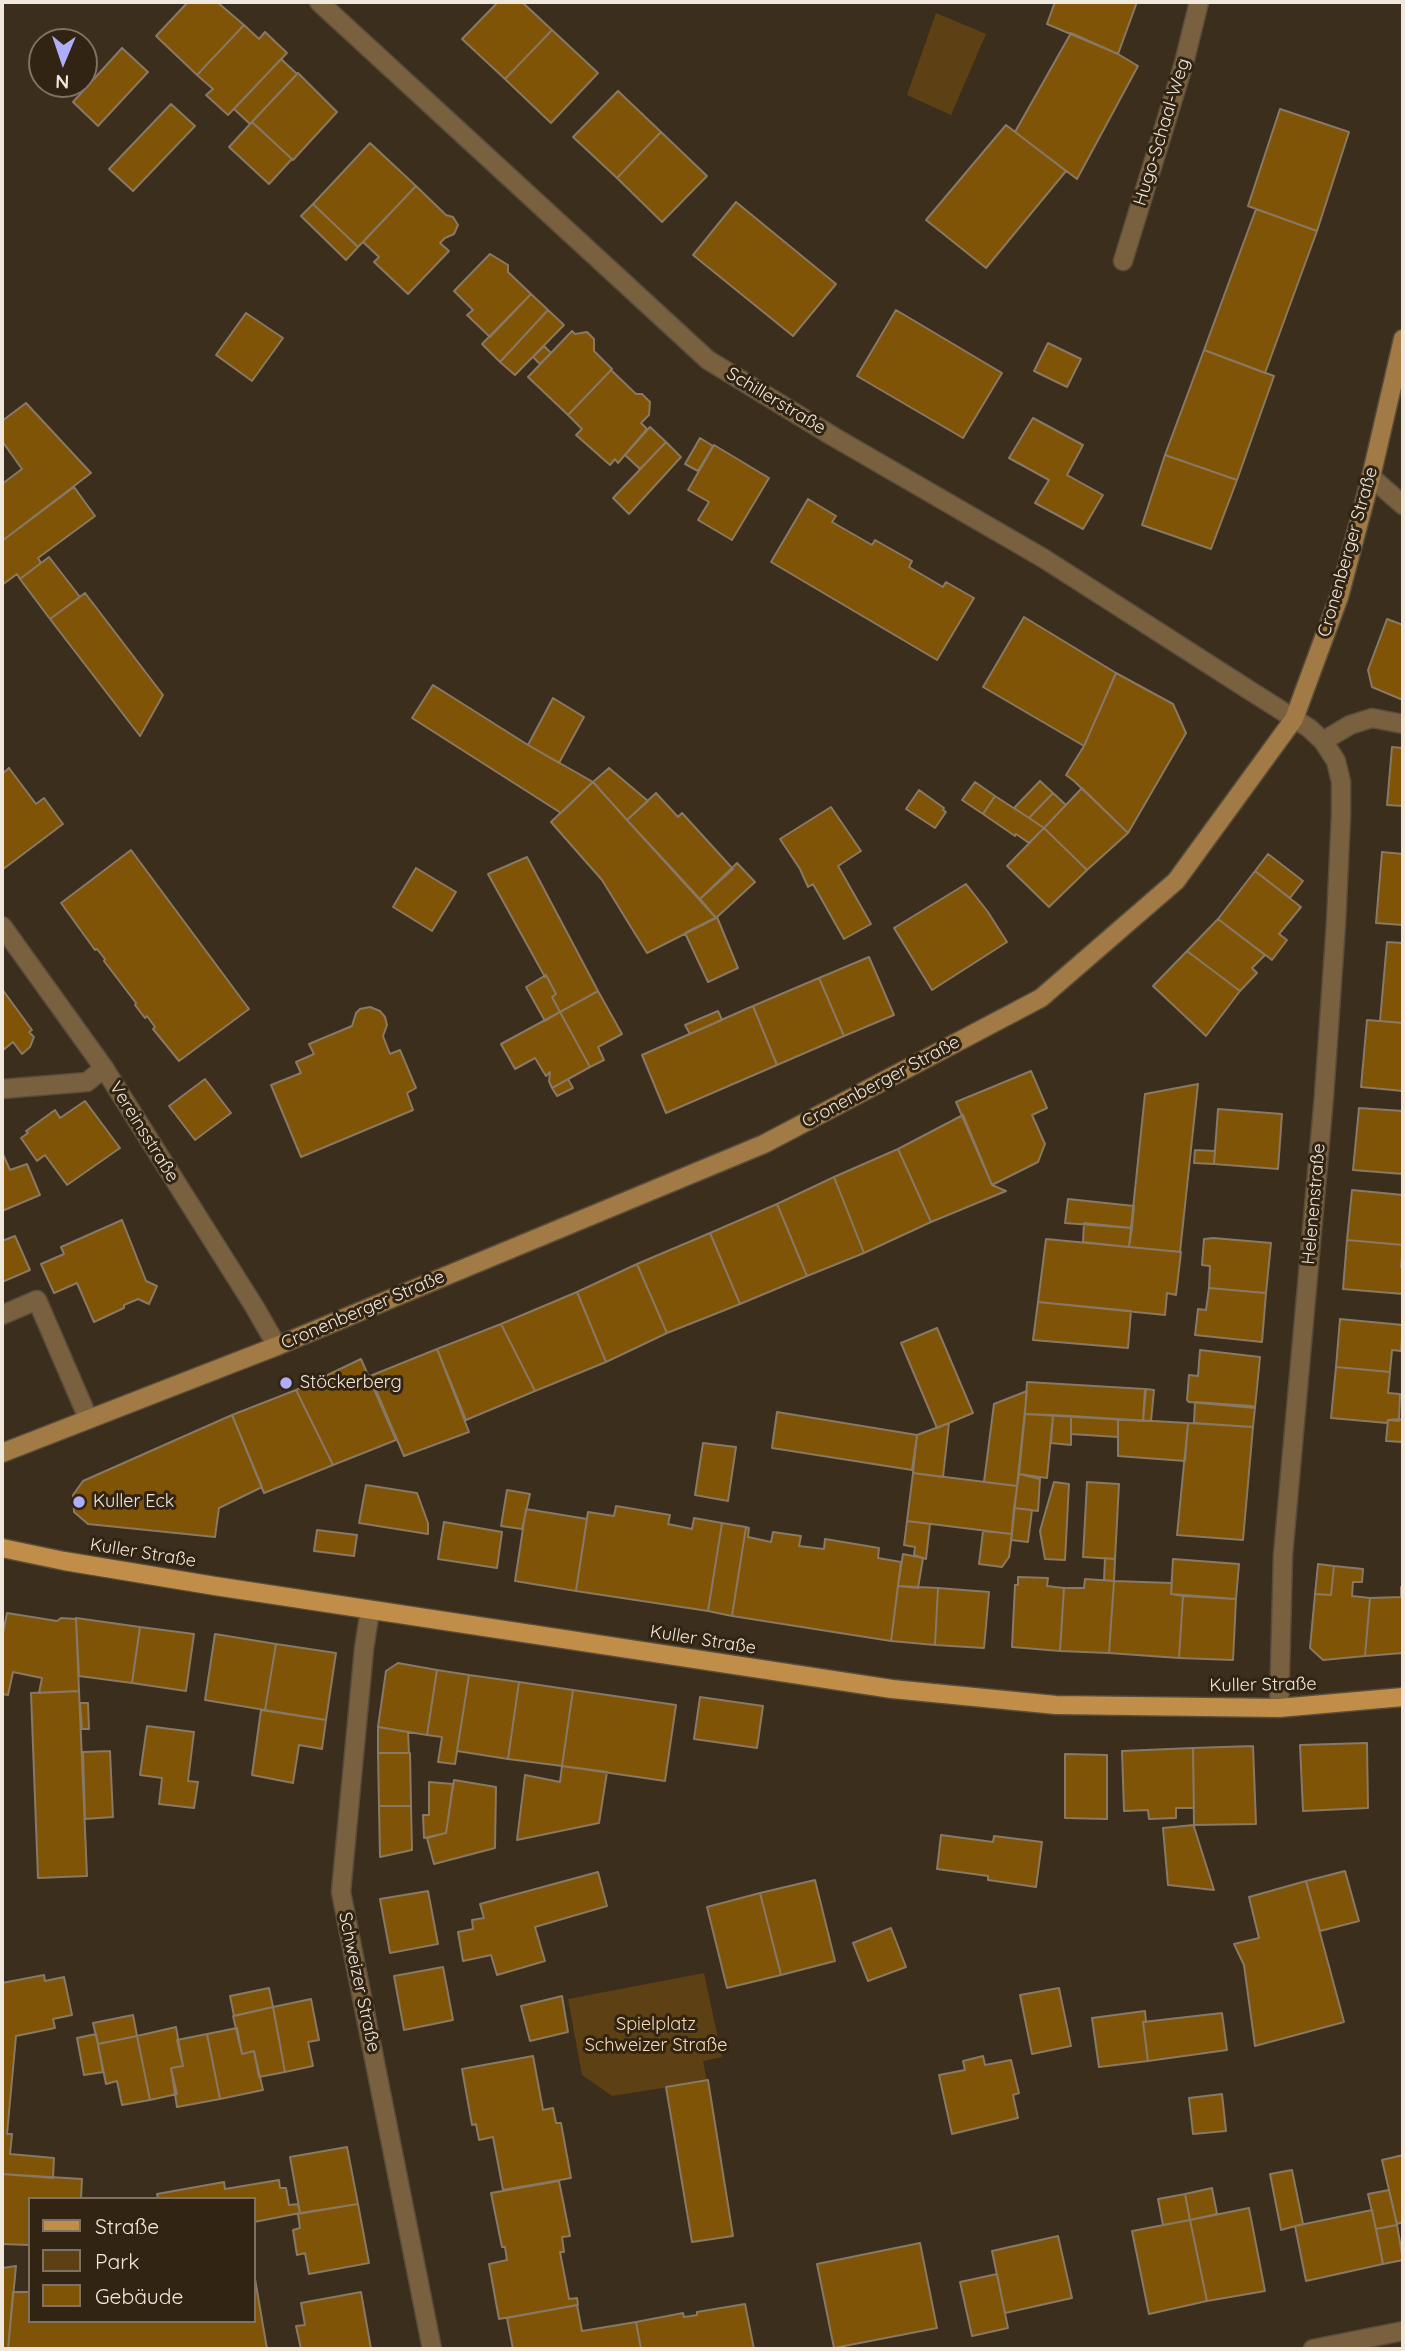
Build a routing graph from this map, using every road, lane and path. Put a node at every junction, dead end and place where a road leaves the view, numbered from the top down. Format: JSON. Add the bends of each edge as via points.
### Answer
{"nodes":[{"id":1,"x":319,"y":2,"type":"edge"},
{"id":2,"x":1199,"y":2,"type":"edge"},
{"id":3,"x":1123,"y":261,"type":"dead end"},
{"id":4,"x":1403,"y":339,"type":"edge"},
{"id":5,"x":1371,"y":477,"type":"junction"},
{"id":6,"x":1403,"y":505,"type":"edge"},
{"id":7,"x":1301,"y":724,"type":"junction"},
{"id":8,"x":1403,"y":724,"type":"edge"},
{"id":9,"x":1323,"y":741,"type":"junction"},
{"id":10,"x":2,"y":926,"type":"edge"},
{"id":11,"x":104,"y":1068,"type":"junction"},
{"id":12,"x":2,"y":1089,"type":"edge"},
{"id":13,"x":2,"y":1315,"type":"edge"},
{"id":14,"x":277,"y":1346,"type":"junction"},
{"id":15,"x":88,"y":1418,"type":"junction"},
{"id":16,"x":2,"y":1453,"type":"edge"},
{"id":17,"x":2,"y":1548,"type":"edge"},
{"id":18,"x":370,"y":1610,"type":"junction"},
{"id":19,"x":1403,"y":1697,"type":"edge"},
{"id":20,"x":1279,"y":1708,"type":"junction"},
{"id":21,"x":1403,"y":2331,"type":"edge"},
{"id":22,"x":1333,"y":2347,"type":"edge"},
{"id":23,"x":432,"y":2349,"type":"edge"},
{"id":24,"x":1313,"y":2349,"type":"edge"}],
"edges":[{"from":1,"to":7,"type":"street","name":"Schillerstraße","via":[[708,360],[1043,558]]},
{"from":2,"to":3,"type":"street","name":"Hugo-Schaal-Weg"},
{"from":4,"to":5,"type":"main road","name":"Cronenberger Straße"},
{"from":5,"to":6,"type":"street"},
{"from":5,"to":7,"type":"main road","name":"Cronenberger Straße"},
{"from":7,"to":9,"type":"street","name":"Helenenstraße"},
{"from":7,"to":14,"type":"main road","name":"Cronenberger Straße","via":[[1176,881],[1041,998],[764,1144]]},
{"from":8,"to":9,"type":"street","via":[[1373,718]]},
{"from":9,"to":20,"type":"street","name":"Helenenstraße","via":[[1336,761],[1342,815],[1324,1096],[1283,1555]]},
{"from":10,"to":11,"type":"street","name":"Vereinsstraße"},
{"from":11,"to":12,"type":"street","via":[[87,1082]]},
{"from":11,"to":14,"type":"street","name":"Vereinsstraße"},
{"from":13,"to":15,"type":"street","via":[[37,1300]]},
{"from":14,"to":15,"type":"main road","name":"Cronenberger Straße"},
{"from":15,"to":16,"type":"main road","name":"Cronenberger Straße"},
{"from":17,"to":18,"type":"main road","name":"Kuller Straße"},
{"from":18,"to":20,"type":"main road","name":"Kuller Straße","via":[[892,1689],[1056,1705]]},
{"from":18,"to":23,"type":"street","name":"Schweizer Straße","via":[[341,1892]]},
{"from":19,"to":20,"type":"main road","name":"Kuller Straße"},
{"from":21,"to":22,"type":"street"},
{"from":22,"to":24,"type":"street"}]}
